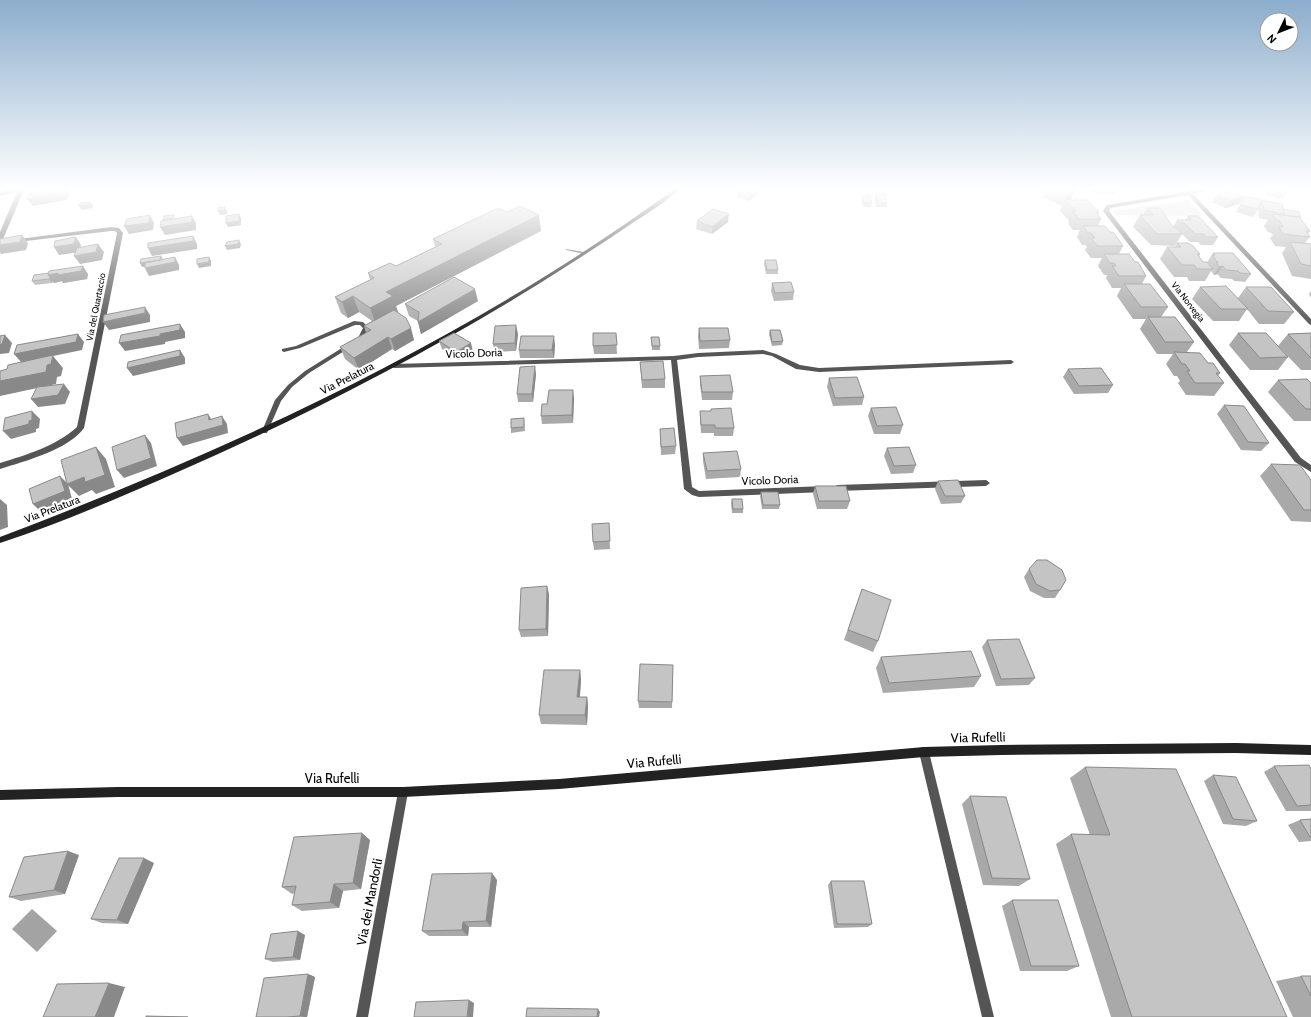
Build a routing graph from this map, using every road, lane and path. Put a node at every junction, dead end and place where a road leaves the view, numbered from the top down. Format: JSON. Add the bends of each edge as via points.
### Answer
{"nodes":[{"id":1,"x":1,"y":235,"type":"edge"},
{"id":2,"x":65,"y":235,"type":"edge"},
{"id":3,"x":119,"y":235,"type":"edge"},
{"id":4,"x":610,"y":235,"type":"edge"},
{"id":5,"x":1125,"y":235,"type":"edge"},
{"id":6,"x":1229,"y":235,"type":"edge"},
{"id":7,"x":568,"y":250,"type":"dead end"},
{"id":8,"x":584,"y":253,"type":"junction"},
{"id":9,"x":1311,"y":323,"type":"edge"},
{"id":10,"x":284,"y":350,"type":"dead end"},
{"id":11,"x":674,"y":358,"type":"junction"},
{"id":12,"x":1011,"y":362,"type":"dead end"},
{"id":13,"x":394,"y":366,"type":"junction"},
{"id":14,"x":265,"y":431,"type":"junction"},
{"id":15,"x":0,"y":466,"type":"edge"},
{"id":16,"x":1311,"y":469,"type":"edge"},
{"id":17,"x":986,"y":483,"type":"dead end"},
{"id":18,"x":0,"y":540,"type":"edge"},
{"id":19,"x":1311,"y":750,"type":"edge"},
{"id":20,"x":924,"y":752,"type":"junction"},
{"id":21,"x":403,"y":792,"type":"junction"},
{"id":22,"x":0,"y":795,"type":"edge"},
{"id":23,"x":362,"y":1017,"type":"edge"},
{"id":24,"x":988,"y":1017,"type":"edge"}],
"edges":[{"from":1,"to":2,"type":"street","name":"Via del Quartaccio","via":[[2,243],[12,243]]},
{"from":3,"to":15,"type":"street","name":"Via del Quartaccio","via":[[80,428],[58,443]]},
{"from":4,"to":8,"type":"street","name":"Via Prelatura"},
{"from":5,"to":16,"type":"street","name":"Via Norvegia","via":[[1298,460]]},
{"from":6,"to":9,"type":"street"},
{"from":7,"to":8,"type":"lane"},
{"from":8,"to":13,"type":"street","name":"Via Prelatura","via":[[487,314]]},
{"from":10,"to":14,"type":"lane","via":[[298,347],[348,324],[361,323],[366,328],[360,339],[307,372],[290,386],[278,400]]},
{"from":11,"to":12,"type":"street","name":"Vicolo Doria","via":[[763,352],[798,367],[819,370]]},
{"from":11,"to":13,"type":"street","name":"Vicolo Doria"},
{"from":11,"to":17,"type":"street","name":"Vicolo Doria","via":[[686,486],[691,492],[699,494]]},
{"from":13,"to":14,"type":"street","name":"Via Prelatura"},
{"from":14,"to":18,"type":"street","name":"Via Prelatura","via":[[119,494]]},
{"from":19,"to":20,"type":"street","name":"Via Rufelli","via":[[1236,748]]},
{"from":20,"to":21,"type":"street","name":"Via Rufelli","via":[[559,784]]},
{"from":20,"to":24,"type":"street"},
{"from":21,"to":22,"type":"street","name":"Via Rufelli","via":[[134,792]]},
{"from":21,"to":23,"type":"street","name":"Via dei Mandorli"}]}
